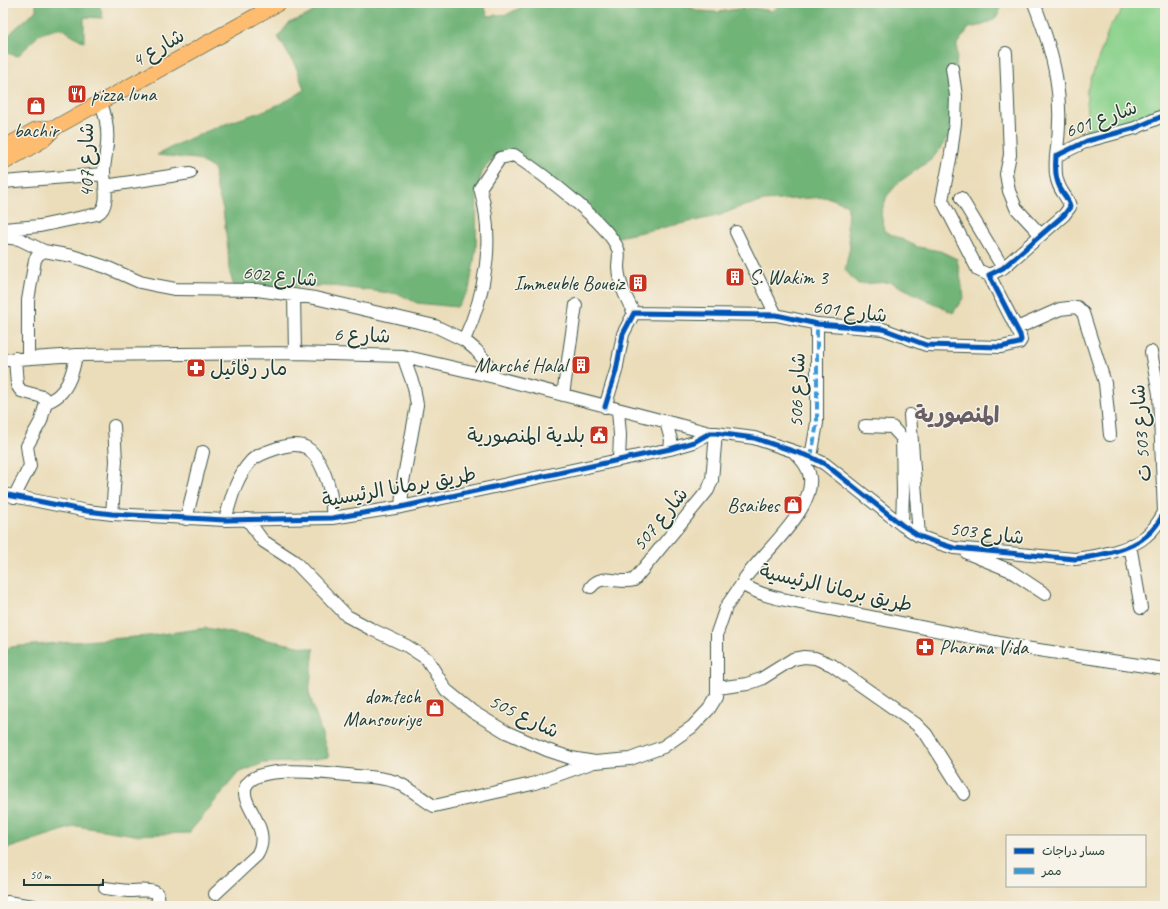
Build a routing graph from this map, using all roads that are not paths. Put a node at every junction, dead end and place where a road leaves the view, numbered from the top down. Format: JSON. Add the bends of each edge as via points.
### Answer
{"nodes":[{"id":1,"x":279,"y":3,"type":"edge"},
{"id":2,"x":1034,"y":3,"type":"edge"},
{"id":3,"x":1006,"y":53,"type":"dead end"},
{"id":4,"x":952,"y":68,"type":"dead end"},
{"id":5,"x":102,"y":103,"type":"junction"},
{"id":6,"x":1165,"y":115,"type":"edge"},
{"id":7,"x":56,"y":127,"type":"junction"},
{"id":8,"x":3,"y":148,"type":"edge"},
{"id":9,"x":1056,"y":156,"type":"junction"},
{"id":10,"x":3,"y":163,"type":"edge"},
{"id":11,"x":190,"y":173,"type":"dead end"},
{"id":12,"x":104,"y":180,"type":"junction"},
{"id":13,"x":3,"y":182,"type":"edge"},
{"id":14,"x":961,"y":198,"type":"dead end"},
{"id":15,"x":3,"y":229,"type":"edge"},
{"id":16,"x":736,"y":232,"type":"dead end"},
{"id":17,"x":1040,"y":234,"type":"junction"},
{"id":18,"x":3,"y":237,"type":"edge"},
{"id":19,"x":44,"y":251,"type":"junction"},
{"id":20,"x":1003,"y":268,"type":"junction"},
{"id":21,"x":989,"y":275,"type":"junction"},
{"id":22,"x":294,"y":295,"type":"junction"},
{"id":23,"x":576,"y":305,"type":"dead end"},
{"id":24,"x":634,"y":313,"type":"junction"},
{"id":25,"x":776,"y":315,"type":"junction"},
{"id":26,"x":817,"y":324,"type":"junction"},
{"id":27,"x":1017,"y":328,"type":"junction"},
{"id":28,"x":464,"y":340,"type":"junction"},
{"id":29,"x":1152,"y":352,"type":"dead end"},
{"id":30,"x":295,"y":353,"type":"junction"},
{"id":31,"x":76,"y":355,"type":"junction"},
{"id":32,"x":403,"y":356,"type":"junction"},
{"id":33,"x":15,"y":358,"type":"junction"},
{"id":34,"x":28,"y":358,"type":"junction"},
{"id":35,"x":3,"y":360,"type":"edge"},
{"id":36,"x":494,"y":377,"type":"junction"},
{"id":37,"x":563,"y":396,"type":"junction"},
{"id":38,"x":46,"y":402,"type":"junction"},
{"id":39,"x":605,"y":407,"type":"junction"},
{"id":40,"x":618,"y":410,"type":"junction"},
{"id":41,"x":910,"y":415,"type":"dead end"},
{"id":42,"x":666,"y":422,"type":"junction"},
{"id":43,"x":114,"y":426,"type":"dead end"},
{"id":44,"x":865,"y":426,"type":"dead end"},
{"id":45,"x":713,"y":433,"type":"junction"},
{"id":46,"x":1110,"y":435,"type":"dead end"},
{"id":47,"x":670,"y":449,"type":"junction"},
{"id":48,"x":792,"y":449,"type":"junction"},
{"id":49,"x":203,"y":452,"type":"dead end"},
{"id":50,"x":811,"y":456,"type":"junction"},
{"id":51,"x":619,"y":460,"type":"junction"},
{"id":52,"x":9,"y":496,"type":"edge"},
{"id":53,"x":401,"y":506,"type":"junction"},
{"id":54,"x":1165,"y":511,"type":"edge"},
{"id":55,"x":112,"y":514,"type":"junction"},
{"id":56,"x":186,"y":518,"type":"junction"},
{"id":57,"x":332,"y":518,"type":"junction"},
{"id":58,"x":247,"y":519,"type":"junction"},
{"id":59,"x":225,"y":520,"type":"junction"},
{"id":60,"x":902,"y":525,"type":"junction"},
{"id":61,"x":920,"y":536,"type":"junction"},
{"id":62,"x":1130,"y":545,"type":"junction"},
{"id":63,"x":954,"y":548,"type":"junction"},
{"id":64,"x":742,"y":584,"type":"junction"},
{"id":65,"x":591,"y":587,"type":"dead end"},
{"id":66,"x":1045,"y":594,"type":"dead end"},
{"id":67,"x":1141,"y":608,"type":"dead end"},
{"id":68,"x":1165,"y":668,"type":"edge"},
{"id":69,"x":717,"y":688,"type":"junction"},
{"id":70,"x":595,"y":762,"type":"junction"},
{"id":71,"x":964,"y":794,"type":"dead end"},
{"id":72,"x":105,"y":888,"type":"dead end"},
{"id":73,"x":214,"y":894,"type":"dead end"},
{"id":74,"x":4,"y":906,"type":"edge"},
{"id":75,"x":34,"y":906,"type":"edge"},
{"id":76,"x":155,"y":906,"type":"edge"}],
"edges":[{"from":1,"to":5,"type":"main road","name":"شارع 4"},
{"from":2,"to":9,"type":"street","via":[[1047,35],[1059,89],[1060,128]]},
{"from":3,"to":17,"type":"street","via":[[1010,155],[1006,174],[1009,191],[1016,208]]},
{"from":4,"to":21,"type":"street","via":[[956,96],[955,123],[942,200],[978,270]]},
{"from":5,"to":7,"type":"main road","name":"شارع 4"},
{"from":5,"to":12,"type":"street","name":"شارع 407","via":[[108,126]]},
{"from":6,"to":9,"type":"street","name":"شارع 601","via":[[1135,128],[1087,141]]},
{"from":7,"to":8,"type":"main road","name":"شارع 4","via":[[35,130]]},
{"from":7,"to":10,"type":"main road","name":"شارع 4","via":[[43,140]]},
{"from":9,"to":17,"type":"street","name":"شارع 601","via":[[1055,174],[1070,207]]},
{"from":11,"to":12,"type":"street"},
{"from":12,"to":13,"type":"street"},
{"from":12,"to":15,"type":"street","name":"شارع 407","via":[[105,207],[97,214],[40,226]]},
{"from":14,"to":20,"type":"street"},
{"from":16,"to":25,"type":"street"},
{"from":17,"to":20,"type":"street","name":"شارع 601"},
{"from":18,"to":19,"type":"street","name":"شارع 602","via":[[19,239]]},
{"from":19,"to":22,"type":"street","name":"شارع 602","via":[[72,256],[140,282],[175,289],[257,290]]},
{"from":19,"to":34,"type":"street","via":[[35,260],[28,300]]},
{"from":20,"to":21,"type":"street","name":"شارع 601"},
{"from":21,"to":27,"type":"street"},
{"from":22,"to":28,"type":"street","name":"شارع 602","via":[[330,300],[435,326]]},
{"from":22,"to":30,"type":"street"},
{"from":23,"to":37,"type":"street"},
{"from":24,"to":25,"type":"street","name":"شارع 601"},
{"from":24,"to":28,"type":"street","via":[[621,288],[618,250],[607,231],[569,197],[514,155],[500,158],[480,188],[488,223],[484,280],[474,320]]},
{"from":24,"to":39,"type":"street","via":[[623,334],[616,371]]},
{"from":25,"to":26,"type":"street","name":"شارع 601"},
{"from":26,"to":27,"type":"street","name":"شارع 601","via":[[883,329],[919,343],[939,346],[1019,344],[1021,340]]},
{"from":26,"to":50,"type":"street","name":"شارع 506","via":[[817,424]]},
{"from":27,"to":46,"type":"street","via":[[1069,307],[1077,307],[1083,314],[1105,383]]},
{"from":28,"to":36,"type":"street","name":"شارع 602","via":[[487,363]]},
{"from":29,"to":54,"type":"street","name":"شارع 503 ت","via":[[1159,394]]},
{"from":30,"to":31,"type":"street","name":"شارع 6"},
{"from":30,"to":32,"type":"street","name":"شارع 6"},
{"from":31,"to":34,"type":"street","name":"شارع 6"},
{"from":31,"to":38,"type":"street","via":[[74,368],[62,393],[54,400]]},
{"from":32,"to":36,"type":"street","name":"شارع 6"},
{"from":32,"to":53,"type":"street","via":[[414,387],[417,405]]},
{"from":33,"to":34,"type":"street","name":"شارع 6"},
{"from":33,"to":35,"type":"street","name":"شارع 6"},
{"from":33,"to":38,"type":"street","via":[[17,386],[20,390],[42,397]]},
{"from":36,"to":37,"type":"street","name":"شارع 6"},
{"from":37,"to":39,"type":"street","name":"شارع 6"},
{"from":38,"to":52,"type":"street","via":[[41,421],[27,446],[30,466]]},
{"from":39,"to":40,"type":"street","name":"شارع 6"},
{"from":40,"to":42,"type":"street","name":"شارع 6"},
{"from":40,"to":51,"type":"street"},
{"from":41,"to":61,"type":"street"},
{"from":42,"to":45,"type":"street","name":"شارع 6"},
{"from":42,"to":47,"type":"street"},
{"from":43,"to":55,"type":"street","via":[[116,461]]},
{"from":44,"to":60,"type":"street","via":[[892,427],[902,438]]},
{"from":45,"to":47,"type":"street","name":"طريق برمانا الرئيسية"},
{"from":45,"to":48,"type":"street","via":[[754,438]]},
{"from":45,"to":65,"type":"street","name":"شارع 507","via":[[712,480],[708,490],[634,580],[620,582],[603,579]]},
{"from":47,"to":51,"type":"street","name":"طريق برمانا الرئيسية"},
{"from":48,"to":50,"type":"street","name":"شارع 503"},
{"from":48,"to":64,"type":"street","name":"طريق برمانا الرئيسية","via":[[808,471],[811,479],[809,490],[803,506],[792,522]]},
{"from":49,"to":56,"type":"street"},
{"from":50,"to":60,"type":"street","name":"شارع 503","via":[[826,464]]},
{"from":51,"to":53,"type":"street","name":"طريق برمانا الرئيسية"},
{"from":52,"to":55,"type":"street","name":"طريق برمانا الرئيسية"},
{"from":53,"to":57,"type":"street","name":"طريق برمانا الرئيسية"},
{"from":54,"to":62,"type":"street","name":"شارع 503","via":[[1145,537]]},
{"from":55,"to":56,"type":"street","name":"طريق برمانا الرئيسية"},
{"from":56,"to":59,"type":"street","name":"طريق برمانا الرئيسية"},
{"from":57,"to":58,"type":"street","name":"طريق برمانا الرئيسية"},
{"from":57,"to":59,"type":"street","via":[[331,488],[317,455],[309,448],[297,445],[260,454],[252,460],[235,487]]},
{"from":58,"to":59,"type":"street","name":"طريق برمانا الرئيسية"},
{"from":58,"to":70,"type":"street","name":"شارع 505","via":[[263,541],[288,556],[306,572],[347,616],[427,659],[446,690],[473,712],[506,732],[548,750],[571,758]]},
{"from":60,"to":61,"type":"street","name":"شارع 503"},
{"from":61,"to":63,"type":"street","name":"شارع 503"},
{"from":62,"to":63,"type":"street","name":"شارع 503","via":[[1092,558],[1075,559]]},
{"from":62,"to":67,"type":"street"},
{"from":63,"to":66,"type":"street","via":[[1009,570]]},
{"from":64,"to":68,"type":"street","name":"طريق برمانا الرئيسية","via":[[762,595],[1017,646]]},
{"from":64,"to":69,"type":"street","name":"شارع 505","via":[[726,607],[716,633]]},
{"from":69,"to":70,"type":"street","name":"شارع 505","via":[[717,696],[709,709],[692,727],[673,741],[630,759]]},
{"from":69,"to":71,"type":"street","via":[[761,679],[793,659],[815,658],[832,665],[926,734]]},
{"from":70,"to":73,"type":"street","via":[[532,784],[434,806],[397,782],[381,778],[313,771],[259,776],[250,780],[245,788],[246,797],[262,836],[261,849]]},
{"from":72,"to":76,"type":"street","via":[[153,891],[157,896]]},
{"from":74,"to":75,"type":"street","via":[[7,902]]}]}
